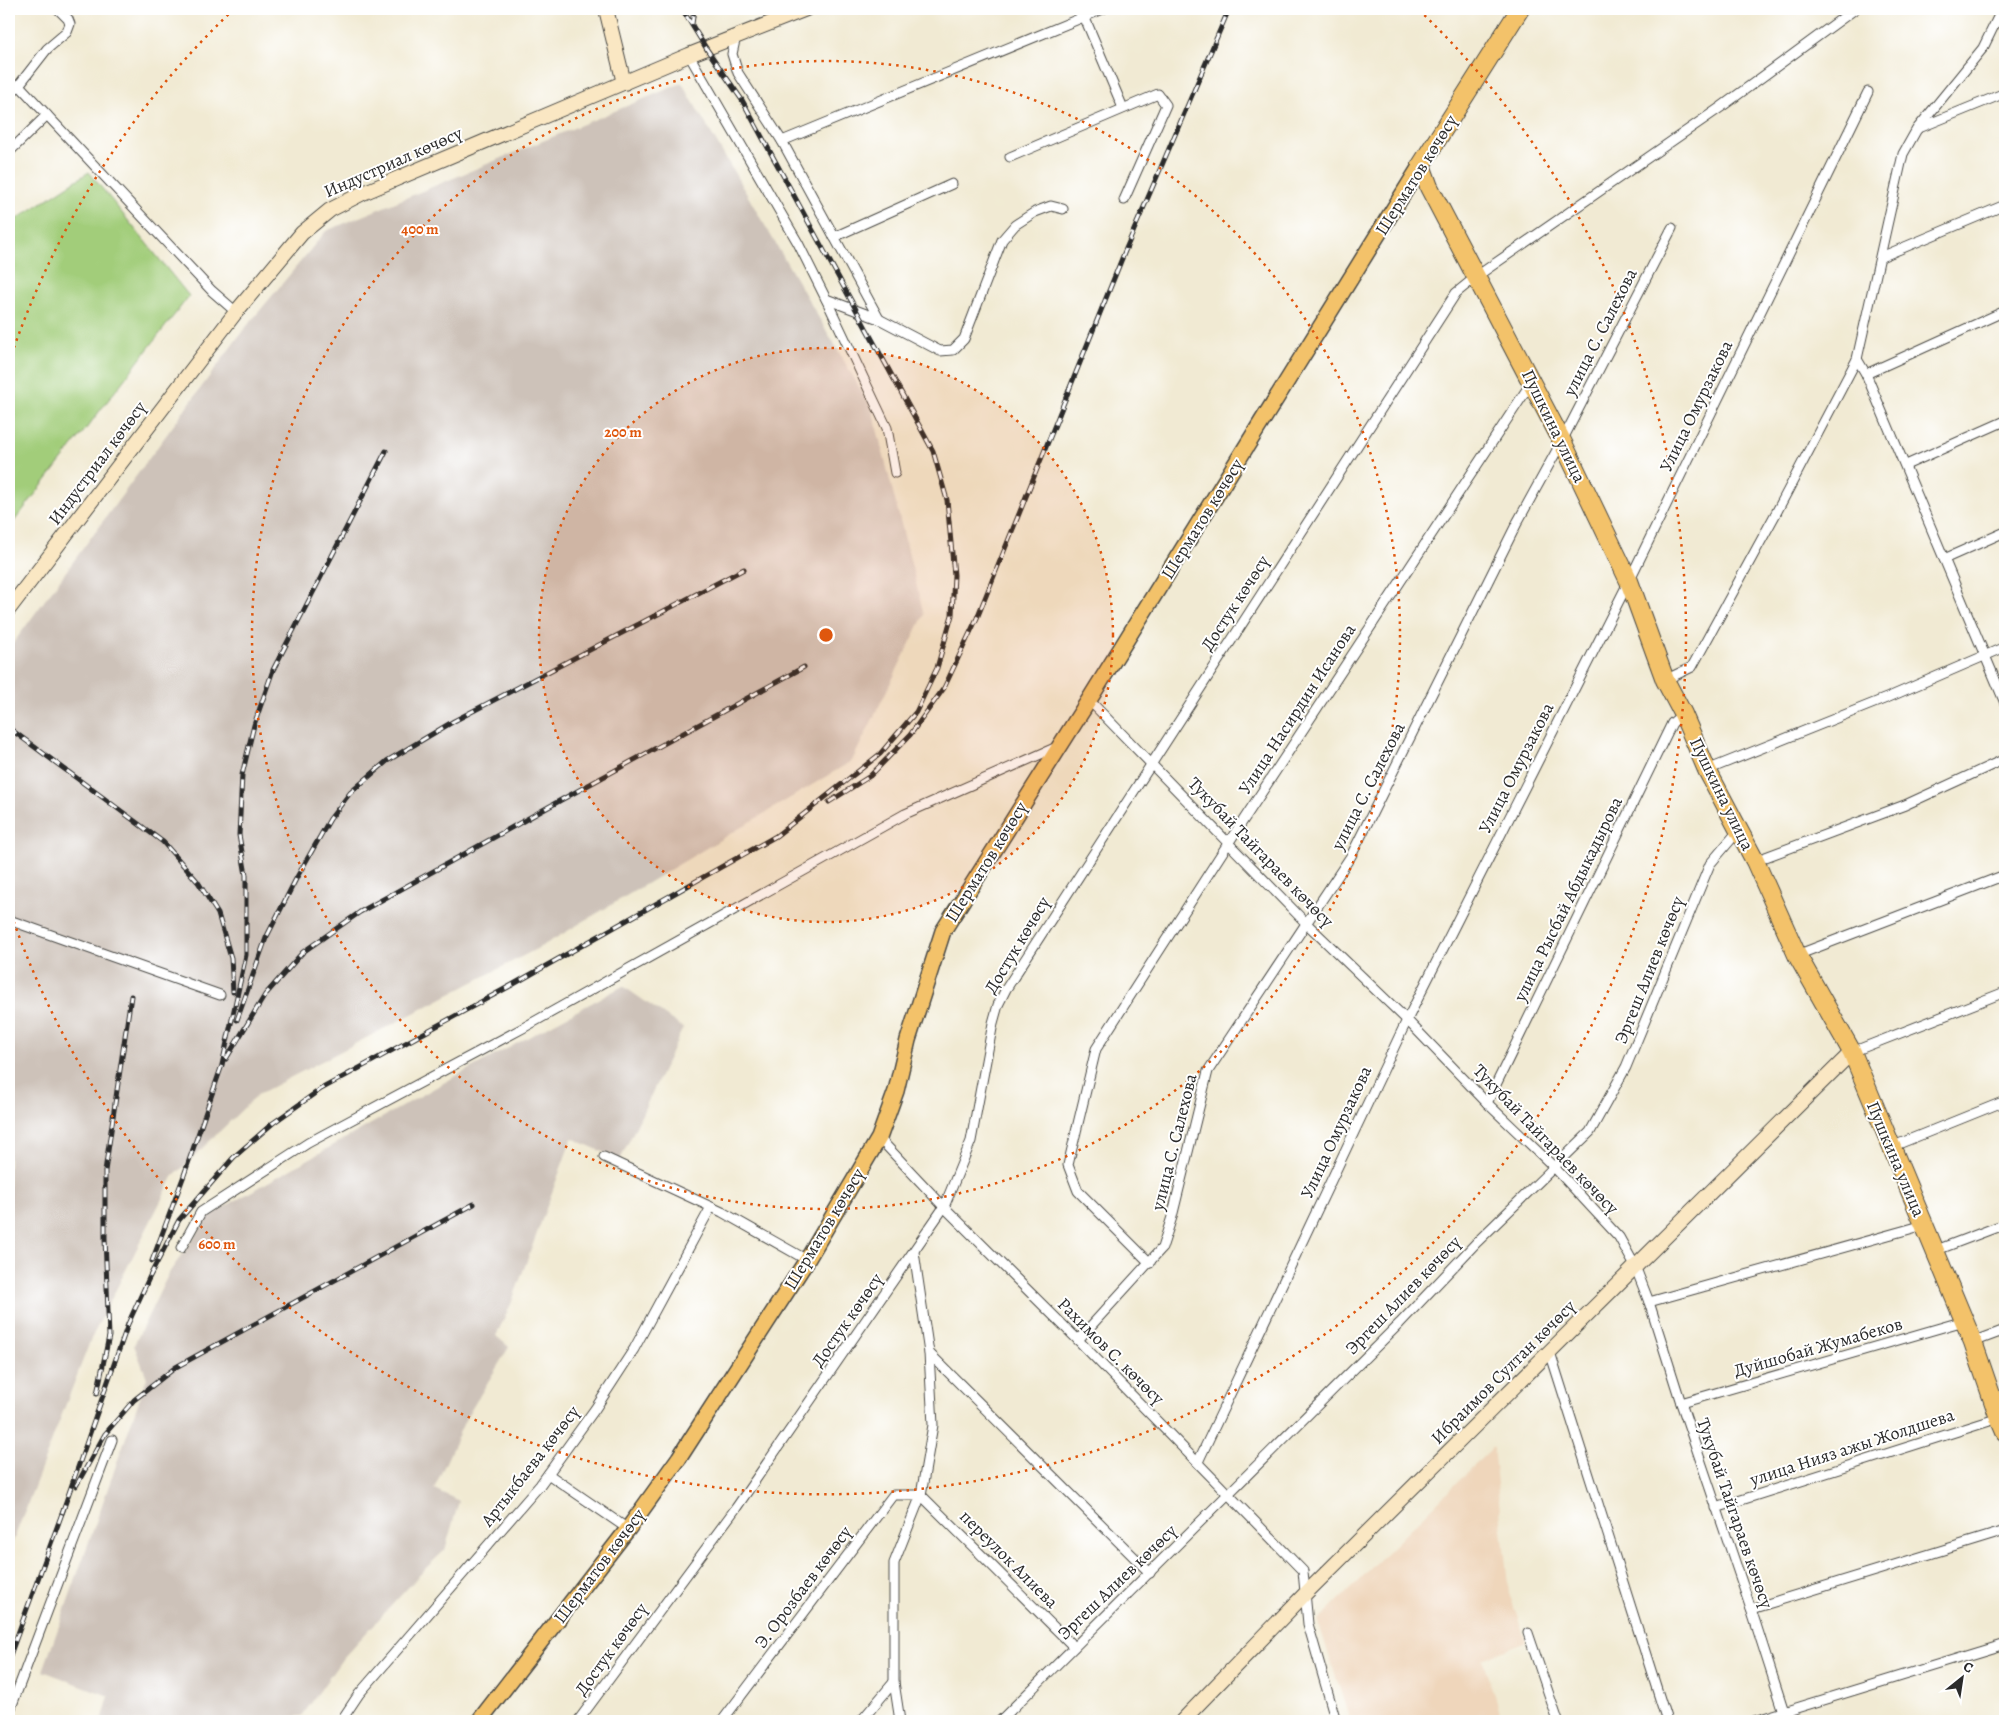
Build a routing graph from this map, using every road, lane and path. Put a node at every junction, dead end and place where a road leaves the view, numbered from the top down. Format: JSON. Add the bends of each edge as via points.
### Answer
{"nodes":[{"id":1,"x":58,"y":9,"type":"edge"},
{"id":2,"x":606,"y":9,"type":"edge"},
{"id":3,"x":806,"y":9,"type":"edge"},
{"id":4,"x":1103,"y":9,"type":"edge"},
{"id":5,"x":1520,"y":9,"type":"edge"},
{"id":6,"x":1855,"y":9,"type":"edge"},
{"id":7,"x":2002,"y":9,"type":"edge"},
{"id":8,"x":1082,"y":13,"type":"edge"},
{"id":9,"x":736,"y":36,"type":"junction"},
{"id":10,"x":689,"y":55,"type":"junction"},
{"id":11,"x":624,"y":83,"type":"junction"},
{"id":12,"x":19,"y":85,"type":"junction"},
{"id":13,"x":1868,"y":92,"type":"dead end"},
{"id":14,"x":2005,"y":93,"type":"edge"},
{"id":15,"x":9,"y":95,"type":"edge"},
{"id":16,"x":1123,"y":108,"type":"junction"},
{"id":17,"x":47,"y":116,"type":"junction"},
{"id":18,"x":1916,"y":129,"type":"junction"},
{"id":19,"x":782,"y":141,"type":"junction"},
{"id":20,"x":9,"y":152,"type":"edge"},
{"id":21,"x":1010,"y":157,"type":"dead end"},
{"id":22,"x":1421,"y":165,"type":"junction"},
{"id":23,"x":952,"y":184,"type":"dead end"},
{"id":24,"x":1124,"y":200,"type":"dead end"},
{"id":25,"x":2005,"y":205,"type":"edge"},
{"id":26,"x":1063,"y":209,"type":"dead end"},
{"id":27,"x":1672,"y":228,"type":"dead end"},
{"id":28,"x":834,"y":237,"type":"junction"},
{"id":29,"x":1881,"y":257,"type":"junction"},
{"id":30,"x":1477,"y":276,"type":"junction"},
{"id":31,"x":826,"y":299,"type":"junction"},
{"id":32,"x":2005,"y":311,"type":"edge"},
{"id":33,"x":236,"y":312,"type":"junction"},
{"id":34,"x":879,"y":319,"type":"junction"},
{"id":35,"x":1857,"y":359,"type":"junction"},
{"id":36,"x":1866,"y":374,"type":"junction"},
{"id":37,"x":1533,"y":381,"type":"junction"},
{"id":38,"x":2005,"y":421,"type":"edge"},
{"id":39,"x":1562,"y":441,"type":"junction"},
{"id":40,"x":1906,"y":465,"type":"junction"},
{"id":41,"x":896,"y":474,"type":"dead end"},
{"id":42,"x":2005,"y":532,"type":"edge"},
{"id":43,"x":1944,"y":559,"type":"junction"},
{"id":44,"x":1629,"y":581,"type":"junction"},
{"id":45,"x":9,"y":609,"type":"edge"},
{"id":46,"x":2005,"y":647,"type":"edge"},
{"id":47,"x":1986,"y":656,"type":"junction"},
{"id":48,"x":1665,"y":680,"type":"junction"},
{"id":49,"x":1089,"y":700,"type":"junction"},
{"id":50,"x":2005,"y":703,"type":"edge"},
{"id":51,"x":1683,"y":714,"type":"junction"},
{"id":52,"x":1059,"y":746,"type":"junction"},
{"id":53,"x":2005,"y":759,"type":"edge"},
{"id":54,"x":1152,"y":763,"type":"junction"},
{"id":55,"x":1707,"y":770,"type":"junction"},
{"id":56,"x":1739,"y":830,"type":"junction"},
{"id":57,"x":1229,"y":842,"type":"junction"},
{"id":58,"x":1755,"y":861,"type":"junction"},
{"id":59,"x":2005,"y":875,"type":"edge"},
{"id":60,"x":9,"y":920,"type":"edge"},
{"id":61,"x":1306,"y":923,"type":"junction"},
{"id":62,"x":1797,"y":955,"type":"junction"},
{"id":63,"x":2005,"y":992,"type":"edge"},
{"id":64,"x":220,"y":995,"type":"dead end"},
{"id":65,"x":1407,"y":1020,"type":"junction"},
{"id":66,"x":1852,"y":1052,"type":"junction"},
{"id":67,"x":2005,"y":1101,"type":"edge"},
{"id":68,"x":1488,"y":1103,"type":"junction"},
{"id":69,"x":879,"y":1138,"type":"junction"},
{"id":70,"x":1891,"y":1147,"type":"junction"},
{"id":71,"x":604,"y":1157,"type":"dead end"},
{"id":72,"x":1554,"y":1167,"type":"junction"},
{"id":73,"x":711,"y":1207,"type":"junction"},
{"id":74,"x":944,"y":1208,"type":"junction"},
{"id":75,"x":2005,"y":1224,"type":"edge"},
{"id":76,"x":1924,"y":1225,"type":"junction"},
{"id":77,"x":181,"y":1248,"type":"dead end"},
{"id":78,"x":1934,"y":1251,"type":"junction"},
{"id":79,"x":914,"y":1252,"type":"junction"},
{"id":80,"x":807,"y":1260,"type":"junction"},
{"id":81,"x":1150,"y":1262,"type":"junction"},
{"id":82,"x":1635,"y":1266,"type":"junction"},
{"id":83,"x":1649,"y":1302,"type":"junction"},
{"id":84,"x":1964,"y":1321,"type":"junction"},
{"id":85,"x":2005,"y":1330,"type":"edge"},
{"id":86,"x":1078,"y":1340,"type":"junction"},
{"id":87,"x":1973,"y":1342,"type":"junction"},
{"id":88,"x":1550,"y":1352,"type":"junction"},
{"id":89,"x":929,"y":1353,"type":"junction"},
{"id":90,"x":1681,"y":1403,"type":"junction"},
{"id":91,"x":2002,"y":1425,"type":"edge"},
{"id":92,"x":112,"y":1440,"type":"dead end"},
{"id":93,"x":1198,"y":1462,"type":"junction"},
{"id":94,"x":548,"y":1474,"type":"junction"},
{"id":95,"x":1229,"y":1494,"type":"junction"},
{"id":96,"x":921,"y":1495,"type":"junction"},
{"id":97,"x":1716,"y":1508,"type":"junction"},
{"id":98,"x":628,"y":1530,"type":"junction"},
{"id":99,"x":2005,"y":1531,"type":"edge"},
{"id":100,"x":1150,"y":1573,"type":"junction"},
{"id":101,"x":1305,"y":1594,"type":"junction"},
{"id":102,"x":1751,"y":1609,"type":"junction"},
{"id":103,"x":1528,"y":1633,"type":"dead end"},
{"id":104,"x":2005,"y":1644,"type":"edge"},
{"id":105,"x":1074,"y":1646,"type":"junction"},
{"id":106,"x":894,"y":1682,"type":"junction"},
{"id":107,"x":9,"y":1713,"type":"edge"},
{"id":108,"x":1786,"y":1717,"type":"edge"},
{"id":109,"x":341,"y":1721,"type":"edge"},
{"id":110,"x":479,"y":1721,"type":"edge"},
{"id":111,"x":578,"y":1721,"type":"edge"},
{"id":112,"x":722,"y":1721,"type":"edge"},
{"id":113,"x":862,"y":1721,"type":"edge"},
{"id":114,"x":900,"y":1721,"type":"edge"},
{"id":115,"x":1000,"y":1721,"type":"edge"},
{"id":116,"x":1182,"y":1721,"type":"edge"},
{"id":117,"x":1336,"y":1721,"type":"edge"},
{"id":118,"x":1558,"y":1721,"type":"edge"},
{"id":119,"x":1667,"y":1721,"type":"edge"},
{"id":120,"x":1754,"y":1721,"type":"edge"}],
"edges":[{"from":1,"to":12,"type":"street","via":[[70,24],[67,32],[48,49]]},
{"from":2,"to":11,"type":"main road"},
{"from":3,"to":9,"type":"main road","name":"Индустриал көчөсү"},
{"from":4,"to":8,"type":"street"},
{"from":5,"to":22,"type":"highway","name":"Шерматов көчөсү"},
{"from":6,"to":30,"type":"street","name":"Достук көчөсү","via":[[1722,107]]},
{"from":7,"to":18,"type":"street","via":[[1983,48]]},
{"from":8,"to":16,"type":"street"},
{"from":8,"to":19,"type":"street"},
{"from":9,"to":10,"type":"main road","name":"Индустриал көчөсү"},
{"from":9,"to":19,"type":"street","via":[[732,54],[738,73]]},
{"from":10,"to":11,"type":"main road","name":"Индустриал көчөсү"},
{"from":10,"to":31,"type":"street","via":[[798,242]]},
{"from":11,"to":33,"type":"main road","name":"Индустриал көчөсү","via":[[363,193],[330,210],[302,233]]},
{"from":12,"to":15,"type":"street"},
{"from":12,"to":17,"type":"street"},
{"from":13,"to":44,"type":"street","name":"Улица Омурзакова"},
{"from":14,"to":18,"type":"street"},
{"from":16,"to":21,"type":"street"},
{"from":16,"to":24,"type":"street","via":[[1158,94],[1166,105]]},
{"from":17,"to":20,"type":"street"},
{"from":17,"to":33,"type":"street","via":[[212,291]]},
{"from":18,"to":29,"type":"street","via":[[1903,154]]},
{"from":19,"to":28,"type":"street"},
{"from":22,"to":30,"type":"highway","name":"Пушкина улица","via":[[1429,187]]},
{"from":22,"to":49,"type":"main road","name":"Шерматов көчөсү"},
{"from":23,"to":28,"type":"street"},
{"from":25,"to":29,"type":"street"},
{"from":26,"to":34,"type":"street","via":[[1052,206],[1035,212],[1015,225],[1002,240],[964,339],[953,350],[940,351]]},
{"from":27,"to":39,"type":"street","name":"улица С. Салехова"},
{"from":28,"to":34,"type":"street"},
{"from":29,"to":35,"type":"street"},
{"from":30,"to":37,"type":"highway","name":"Пушкина улица"},
{"from":30,"to":54,"type":"street","name":"Достук көчөсү","via":[[1456,293]]},
{"from":31,"to":34,"type":"street"},
{"from":31,"to":41,"type":"street","via":[[887,428]]},
{"from":32,"to":36,"type":"street"},
{"from":33,"to":45,"type":"main road","name":"Индустриал көчөсү"},
{"from":35,"to":36,"type":"street"},
{"from":35,"to":48,"type":"street","via":[[1692,667]]},
{"from":36,"to":40,"type":"street"},
{"from":37,"to":39,"type":"highway","name":"Пушкина улица"},
{"from":37,"to":57,"type":"street","name":"Улица Насирдин Исанова"},
{"from":38,"to":40,"type":"street"},
{"from":39,"to":44,"type":"highway","name":"Пушкина улица"},
{"from":39,"to":61,"type":"street","name":"улица С. Салехова","via":[[1518,522],[1351,856]]},
{"from":40,"to":43,"type":"street"},
{"from":42,"to":43,"type":"street"},
{"from":43,"to":47,"type":"street"},
{"from":44,"to":48,"type":"highway","name":"Пушкина улица"},
{"from":44,"to":65,"type":"street","name":"Улица Омурзакова"},
{"from":46,"to":47,"type":"street"},
{"from":47,"to":50,"type":"street"},
{"from":47,"to":55,"type":"street"},
{"from":48,"to":51,"type":"highway","name":"Пушкина улица"},
{"from":49,"to":52,"type":"main road","name":"Шерматов көчөсү"},
{"from":49,"to":54,"type":"street","name":"Тукубай Тайгараев көчөсү"},
{"from":51,"to":55,"type":"highway","name":"Пушкина улица"},
{"from":51,"to":68,"type":"street","name":"улица Рысбай Абдыкадырова","via":[[1672,723]]},
{"from":52,"to":69,"type":"main road","name":"Шерматов көчөсү","via":[[943,931]]},
{"from":52,"to":77,"type":"street","via":[[905,814],[522,1028],[308,1143],[201,1212]]},
{"from":53,"to":58,"type":"street","via":[[1905,805]]},
{"from":54,"to":57,"type":"street","name":"Тукубай Тайгараев көчөсү"},
{"from":54,"to":74,"type":"street","name":"Достук көчөсү","via":[[998,1005],[971,1141]]},
{"from":55,"to":56,"type":"highway","name":"Пушкина улица"},
{"from":56,"to":58,"type":"highway","name":"Пушкина улица"},
{"from":56,"to":72,"type":"street","name":"Эргеш Алиев көчөсү","via":[[1710,864],[1626,1067],[1590,1132]]},
{"from":57,"to":61,"type":"street","name":"Тукубай Тайгараев көчөсү"},
{"from":57,"to":81,"type":"street","name":"Улица Насирдин Исанова","via":[[1096,1049],[1068,1165],[1078,1191]]},
{"from":58,"to":62,"type":"highway","name":"Пушкина улица"},
{"from":59,"to":62,"type":"street"},
{"from":60,"to":64,"type":"street"},
{"from":61,"to":65,"type":"street","name":"Тукубай Тайгараев көчөсү"},
{"from":61,"to":81,"type":"street","name":"улица С. Салехова","via":[[1208,1071],[1172,1216],[1162,1248]]},
{"from":62,"to":66,"type":"highway","name":"Пушкина улица"},
{"from":63,"to":66,"type":"street"},
{"from":65,"to":68,"type":"street","name":"Тукубай Тайгараев көчөсү"},
{"from":65,"to":93,"type":"street","name":"Улица Омурзакова"},
{"from":66,"to":70,"type":"highway","name":"Пушкина улица"},
{"from":66,"to":82,"type":"main road","name":"Ибраимов Султан көчөсү"},
{"from":67,"to":70,"type":"street"},
{"from":68,"to":72,"type":"street","name":"Тукубай Тайгараев көчөсү"},
{"from":69,"to":74,"type":"street","name":"Рахимов С. көчөсү"},
{"from":69,"to":80,"type":"main road","name":"Шерматов көчөсү"},
{"from":70,"to":76,"type":"highway","name":"Пушкина улица"},
{"from":71,"to":73,"type":"street"},
{"from":72,"to":82,"type":"street","name":"Тукубай Тайгараев көчөсү","via":[[1619,1237]]},
{"from":72,"to":95,"type":"street","name":"Эргеш Алиев көчөсү"},
{"from":73,"to":80,"type":"street"},
{"from":73,"to":94,"type":"street","name":"Артыкбаева көчөсү","via":[[634,1349]]},
{"from":74,"to":79,"type":"street","name":"Достук көчөсү"},
{"from":74,"to":86,"type":"street","name":"Рахимов С. көчөсү"},
{"from":75,"to":78,"type":"street"},
{"from":76,"to":78,"type":"highway","name":"Пушкина улица"},
{"from":76,"to":83,"type":"street"},
{"from":78,"to":84,"type":"highway","name":"Пушкина улица"},
{"from":79,"to":89,"type":"street"},
{"from":79,"to":111,"type":"street","name":"Достук көчөсү","via":[[736,1508]]},
{"from":80,"to":98,"type":"main road","name":"Шерматов көчөсү","via":[[679,1458]]},
{"from":81,"to":86,"type":"street","name":"улица С. Салехова"},
{"from":82,"to":83,"type":"street","name":"Тукубай Тайгараев көчөсү"},
{"from":82,"to":88,"type":"main road","name":"Ибраимов Султан көчөсү"},
{"from":83,"to":90,"type":"street","name":"Тукубай Тайгараев көчөсү"},
{"from":84,"to":87,"type":"highway","name":"Пушкина улица"},
{"from":84,"to":90,"type":"street","name":"Дуйшобай Жумабеков"},
{"from":85,"to":87,"type":"street"},
{"from":86,"to":93,"type":"street","name":"Рахимов С. көчөсү"},
{"from":87,"to":91,"type":"highway","name":"Пушкина улица"},
{"from":88,"to":101,"type":"main road","name":"Ибраимов Султан көчөсү"},
{"from":88,"to":119,"type":"street"},
{"from":89,"to":96,"type":"street","via":[[933,1425]]},
{"from":89,"to":100,"type":"street"},
{"from":90,"to":97,"type":"street","name":"Тукубай Тайгараев көчөсү"},
{"from":91,"to":97,"type":"street","name":"улица Нияз ажы Жолдшева"},
{"from":92,"to":107,"type":"street"},
{"from":93,"to":95,"type":"street","name":"Рахимов С. көчөсү"},
{"from":94,"to":98,"type":"street"},
{"from":94,"to":109,"type":"street","name":"Артыкбаева көчөсү","via":[[359,1694]]},
{"from":95,"to":100,"type":"street","name":"Эргеш Алиев көчөсү"},
{"from":95,"to":101,"type":"street","name":"Рахимов С. көчөсү","via":[[1303,1571]]},
{"from":96,"to":105,"type":"street","name":"переулок Алиева"},
{"from":96,"to":106,"type":"street","via":[[894,1562]]},
{"from":96,"to":112,"type":"street","name":"Э. Орозбаев көчөсү","via":[[893,1495]]},
{"from":97,"to":102,"type":"street","name":"Тукубай Тайгараев көчөсү"},
{"from":98,"to":110,"type":"main road","name":"Шерматов көчөсү"},
{"from":99,"to":102,"type":"street"},
{"from":100,"to":105,"type":"street","name":"Эргеш Алиев көчөсү"},
{"from":101,"to":116,"type":"main road","name":"Ибраимов Султан көчөсү"},
{"from":101,"to":117,"type":"street","name":"Рахимов С. көчөсү","via":[[1308,1624]]},
{"from":102,"to":108,"type":"street","name":"Тукубай Тайгараев көчөсү"},
{"from":103,"to":118,"type":"street"},
{"from":104,"to":108,"type":"street"},
{"from":105,"to":115,"type":"street","name":"Эргеш Алиев көчөсү"},
{"from":106,"to":113,"type":"street"},
{"from":106,"to":114,"type":"street"},
{"from":108,"to":120,"type":"street"}]}
